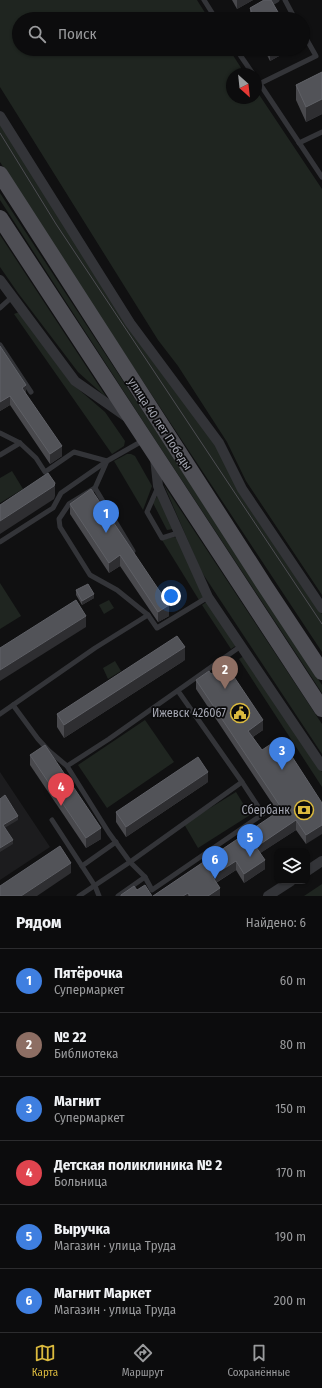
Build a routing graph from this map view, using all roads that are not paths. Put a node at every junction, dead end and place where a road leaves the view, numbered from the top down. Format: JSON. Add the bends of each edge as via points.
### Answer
{"nodes":[{"id":1,"x":204,"y":0,"type":"edge"},
{"id":2,"x":277,"y":0,"type":"edge"},
{"id":3,"x":285,"y":0,"type":"edge"},
{"id":4,"x":212,"y":12,"type":"edge"},
{"id":5,"x":255,"y":12,"type":"edge"},
{"id":6,"x":291,"y":12,"type":"edge"},
{"id":7,"x":310,"y":45,"type":"edge"},
{"id":8,"x":241,"y":56,"type":"edge"},
{"id":9,"x":249,"y":68,"type":"edge"},
{"id":10,"x":262,"y":83,"type":"edge"},
{"id":11,"x":262,"y":88,"type":"edge"},
{"id":12,"x":0,"y":116,"type":"edge"},
{"id":13,"x":322,"y":132,"type":"edge"},
{"id":14,"x":299,"y":143,"type":"junction"},
{"id":15,"x":0,"y":174,"type":"edge"},
{"id":16,"x":322,"y":177,"type":"edge"},
{"id":17,"x":0,"y":218,"type":"edge"},
{"id":18,"x":0,"y":280,"type":"edge"},
{"id":19,"x":12,"y":297,"type":"junction"},
{"id":20,"x":0,"y":308,"type":"edge"},
{"id":21,"x":0,"y":345,"type":"edge"},
{"id":22,"x":31,"y":392,"type":"dead end"},
{"id":23,"x":133,"y":422,"type":"junction"},
{"id":24,"x":0,"y":433,"type":"edge"},
{"id":25,"x":144,"y":439,"type":"junction"},
{"id":26,"x":20,"y":443,"type":"junction"},
{"id":27,"x":0,"y":456,"type":"edge"},
{"id":28,"x":155,"y":456,"type":"junction"},
{"id":29,"x":107,"y":460,"type":"junction"},
{"id":30,"x":158,"y":486,"type":"junction"},
{"id":31,"x":95,"y":488,"type":"junction"},
{"id":32,"x":178,"y":533,"type":"junction"},
{"id":33,"x":0,"y":542,"type":"edge"},
{"id":34,"x":133,"y":551,"type":"edge"},
{"id":35,"x":208,"y":597,"type":"junction"},
{"id":36,"x":322,"y":608,"type":"edge"},
{"id":37,"x":148,"y":615,"type":"junction"},
{"id":38,"x":241,"y":646,"type":"junction"},
{"id":39,"x":322,"y":672,"type":"edge"},
{"id":40,"x":178,"y":691,"type":"junction"},
{"id":41,"x":13,"y":705,"type":"junction"},
{"id":42,"x":322,"y":709,"type":"edge"},
{"id":43,"x":0,"y":714,"type":"edge"},
{"id":44,"x":67,"y":766,"type":"junction"},
{"id":45,"x":322,"y":766,"type":"edge"},
{"id":46,"x":242,"y":782,"type":"junction"},
{"id":47,"x":52,"y":820,"type":"dead end"},
{"id":48,"x":116,"y":842,"type":"junction"},
{"id":49,"x":322,"y":861,"type":"edge"},
{"id":50,"x":130,"y":862,"type":"junction"},
{"id":51,"x":82,"y":866,"type":"junction"},
{"id":52,"x":310,"y":869,"type":"edge"},
{"id":53,"x":145,"y":878,"type":"junction"},
{"id":54,"x":286,"y":884,"type":"edge"},
{"id":55,"x":95,"y":886,"type":"junction"},
{"id":56,"x":79,"y":896,"type":"edge"},
{"id":57,"x":99,"y":896,"type":"edge"},
{"id":58,"x":118,"y":896,"type":"edge"},
{"id":59,"x":268,"y":896,"type":"edge"}],
"edges":[{"from":1,"to":4,"type":"lane"},
{"from":2,"to":5,"type":"lane"},
{"from":3,"to":6,"type":"lane"},
{"from":7,"to":10,"type":"lane","via":[[316,56]]},
{"from":8,"to":9,"type":"lane"},
{"from":11,"to":14,"type":"lane"},
{"from":12,"to":36,"type":"street","via":[[130,323],[219,443],[242,489]]},
{"from":13,"to":14,"type":"lane"},
{"from":14,"to":16,"type":"lane"},
{"from":15,"to":39,"type":"main road","name":"улица 40 лет Победы"},
{"from":17,"to":23,"type":"main road","name":"улица 40 лет Победы"},
{"from":18,"to":19,"type":"street","name":"улица 40 лет Победы"},
{"from":19,"to":20,"type":"lane"},
{"from":19,"to":23,"type":"street","name":"улица 40 лет Победы","via":[[75,381]]},
{"from":21,"to":22,"type":"lane"},
{"from":23,"to":25,"type":"main road","name":"улица 40 лет Победы"},
{"from":24,"to":26,"type":"lane"},
{"from":25,"to":28,"type":"main road","name":"улица 40 лет Победы"},
{"from":25,"to":29,"type":"lane"},
{"from":26,"to":27,"type":"lane"},
{"from":26,"to":29,"type":"lane","via":[[36,458],[45,472],[74,452]]},
{"from":28,"to":30,"type":"street","name":"улица 40 лет Победы"},
{"from":28,"to":42,"type":"main road","name":"улица 40 лет Победы"},
{"from":29,"to":31,"type":"lane"},
{"from":29,"to":33,"type":"lane","via":[[61,493],[53,508]]},
{"from":30,"to":32,"type":"street","name":"улица 40 лет Победы"},
{"from":30,"to":32,"type":"lane","via":[[147,512],[162,538]]},
{"from":31,"to":34,"type":"lane"},
{"from":31,"to":37,"type":"lane","via":[[69,504],[59,519],[60,527],[90,574],[117,590]]},
{"from":32,"to":35,"type":"street","name":"улица 40 лет Победы"},
{"from":35,"to":37,"type":"lane","via":[[157,628]]},
{"from":35,"to":38,"type":"street","name":"улица 40 лет Победы"},
{"from":37,"to":41,"type":"lane"},
{"from":38,"to":40,"type":"lane"},
{"from":38,"to":45,"type":"street","name":"улица 40 лет Победы"},
{"from":40,"to":44,"type":"lane"},
{"from":40,"to":46,"type":"lane"},
{"from":41,"to":43,"type":"lane"},
{"from":41,"to":44,"type":"lane","via":[[38,739]]},
{"from":44,"to":48,"type":"lane"},
{"from":46,"to":50,"type":"lane"},
{"from":46,"to":53,"type":"lane","via":[[263,814],[152,890]]},
{"from":47,"to":51,"type":"lane"},
{"from":48,"to":50,"type":"lane"},
{"from":48,"to":51,"type":"lane"},
{"from":49,"to":52,"type":"street"},
{"from":50,"to":53,"type":"lane"},
{"from":50,"to":55,"type":"lane"},
{"from":51,"to":55,"type":"lane"},
{"from":53,"to":58,"type":"lane"},
{"from":54,"to":59,"type":"street"},
{"from":55,"to":56,"type":"lane"},
{"from":55,"to":57,"type":"lane"}]}
